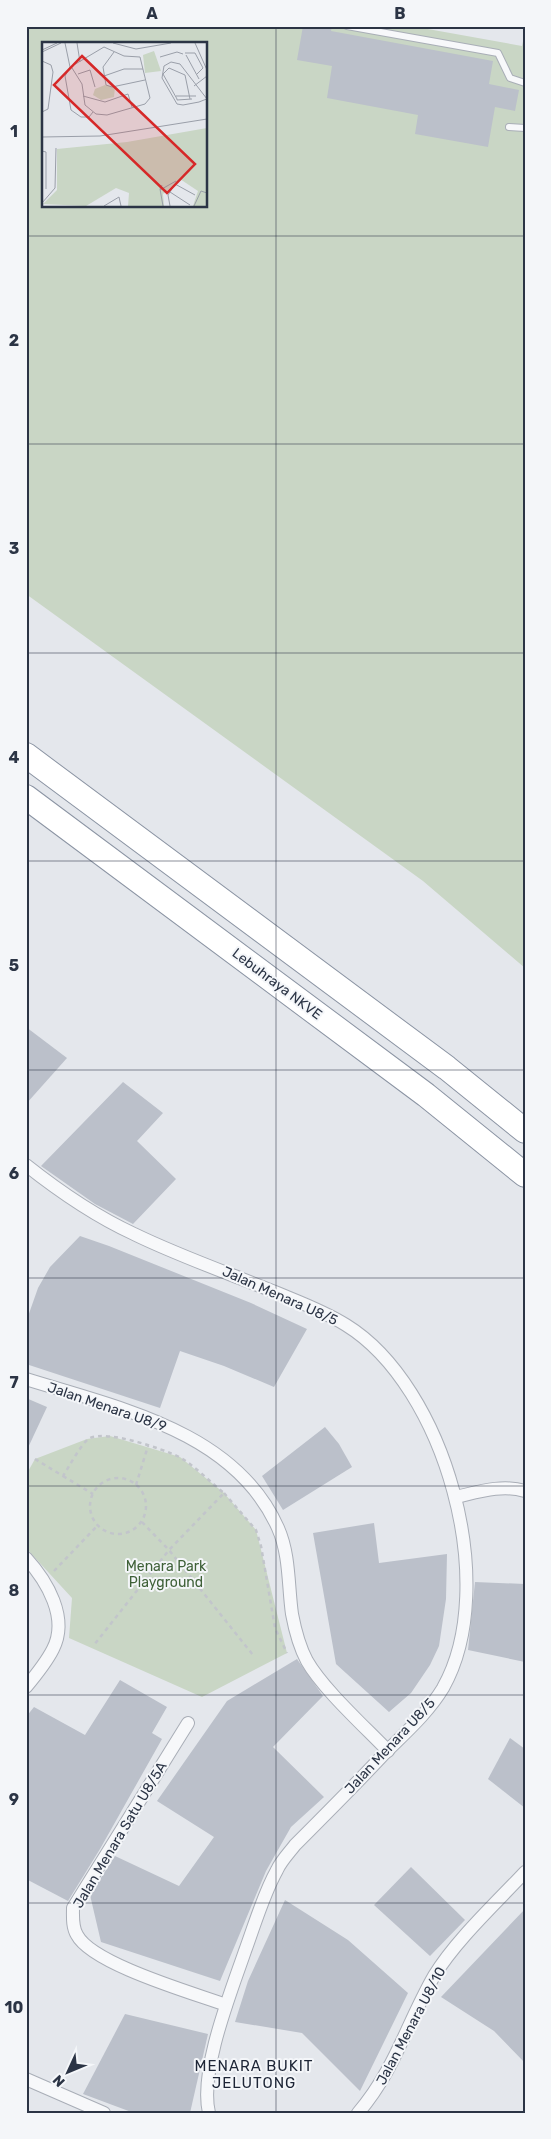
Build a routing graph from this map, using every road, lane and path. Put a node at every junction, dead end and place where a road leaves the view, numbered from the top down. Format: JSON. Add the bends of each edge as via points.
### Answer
{"nodes":[{"id":1,"x":347,"y":26,"type":"edge"},
{"id":2,"x":525,"y":83,"type":"edge"},
{"id":3,"x":509,"y":127,"type":"dead end"},
{"id":4,"x":525,"y":128,"type":"edge"},
{"id":5,"x":26,"y":755,"type":"edge"},
{"id":6,"x":26,"y":797,"type":"edge"},
{"id":7,"x":525,"y":1132,"type":"edge"},
{"id":8,"x":28,"y":1169,"type":"edge"},
{"id":9,"x":525,"y":1175,"type":"edge"},
{"id":10,"x":26,"y":1379,"type":"edge"},
{"id":11,"x":148,"y":1446,"type":"junction"},
{"id":12,"x":35,"y":1459,"type":"dead end"},
{"id":13,"x":63,"y":1476,"type":"junction"},
{"id":14,"x":136,"y":1485,"type":"junction"},
{"id":15,"x":525,"y":1490,"type":"edge"},
{"id":16,"x":224,"y":1493,"type":"junction"},
{"id":17,"x":93,"y":1494,"type":"junction"},
{"id":18,"x":456,"y":1497,"type":"junction"},
{"id":19,"x":142,"y":1522,"type":"junction"},
{"id":20,"x":98,"y":1525,"type":"junction"},
{"id":21,"x":169,"y":1550,"type":"junction"},
{"id":22,"x":26,"y":1558,"type":"edge"},
{"id":23,"x":44,"y":1581,"type":"junction"},
{"id":24,"x":94,"y":1645,"type":"dead end"},
{"id":25,"x":286,"y":1653,"type":"dead end"},
{"id":26,"x":253,"y":1655,"type":"dead end"},
{"id":27,"x":26,"y":1687,"type":"edge"},
{"id":28,"x":188,"y":1723,"type":"dead end"},
{"id":29,"x":388,"y":1751,"type":"junction"},
{"id":30,"x":525,"y":1872,"type":"edge"},
{"id":31,"x":226,"y":2005,"type":"junction"},
{"id":32,"x":26,"y":2079,"type":"edge"},
{"id":33,"x":74,"y":2107,"type":"edge"},
{"id":34,"x":104,"y":2113,"type":"edge"},
{"id":35,"x":209,"y":2113,"type":"edge"},
{"id":36,"x":358,"y":2113,"type":"edge"}],
"edges":[{"from":1,"to":2,"type":"lane","via":[[498,53],[510,78]]},
{"from":3,"to":4,"type":"lane"},
{"from":5,"to":7,"type":"highway","via":[[447,1068]]},
{"from":6,"to":9,"type":"highway","name":"Lebuhraya NKVE","via":[[426,1095]]},
{"from":8,"to":18,"type":"street","name":"Jalan Menara U8/5","via":[[82,1206],[134,1235],[316,1308],[354,1331],[391,1366],[416,1401]]},
{"from":10,"to":29,"type":"street","name":"Jalan Menara U8/9","via":[[171,1428],[212,1451],[242,1474],[279,1529],[285,1549],[296,1629],[308,1662],[327,1687]]},
{"from":11,"to":13,"type":"path","via":[[110,1436],[87,1439]]},
{"from":11,"to":14,"type":"path"},
{"from":11,"to":16,"type":"path","via":[[180,1457]]},
{"from":12,"to":13,"type":"path"},
{"from":13,"to":17,"type":"path"},
{"from":14,"to":17,"type":"path","via":[[123,1479],[109,1480]]},
{"from":14,"to":19,"type":"path","via":[[146,1502]]},
{"from":15,"to":18,"type":"street","via":[[504,1488]]},
{"from":16,"to":21,"type":"path"},
{"from":16,"to":25,"type":"path","via":[[256,1530],[275,1628]]},
{"from":17,"to":20,"type":"path","via":[[91,1510]]},
{"from":18,"to":29,"type":"street","name":"Jalan Menara U8/5","via":[[467,1578],[459,1650],[442,1689]]},
{"from":19,"to":20,"type":"path","via":[[131,1531],[117,1534]]},
{"from":19,"to":21,"type":"path"},
{"from":20,"to":23,"type":"path"},
{"from":21,"to":24,"type":"path"},
{"from":21,"to":26,"type":"path"},
{"from":22,"to":23,"type":"street"},
{"from":23,"to":27,"type":"street","via":[[52,1597],[58,1631],[54,1648]]},
{"from":28,"to":31,"type":"street","name":"Jalan Menara Satu U8/5A","via":[[73,1908],[73,1922],[76,1934],[85,1945],[108,1961]]},
{"from":29,"to":31,"type":"street","name":"Jalan Menara U8/5","via":[[277,1868]]},
{"from":30,"to":36,"type":"street","name":"Jalan Menara U8/10","via":[[436,1974],[395,2059]]},
{"from":31,"to":35,"type":"street","name":"Jalan Menara U8/5","via":[[208,2072]]},
{"from":32,"to":33,"type":"street"},
{"from":33,"to":34,"type":"street"}]}
